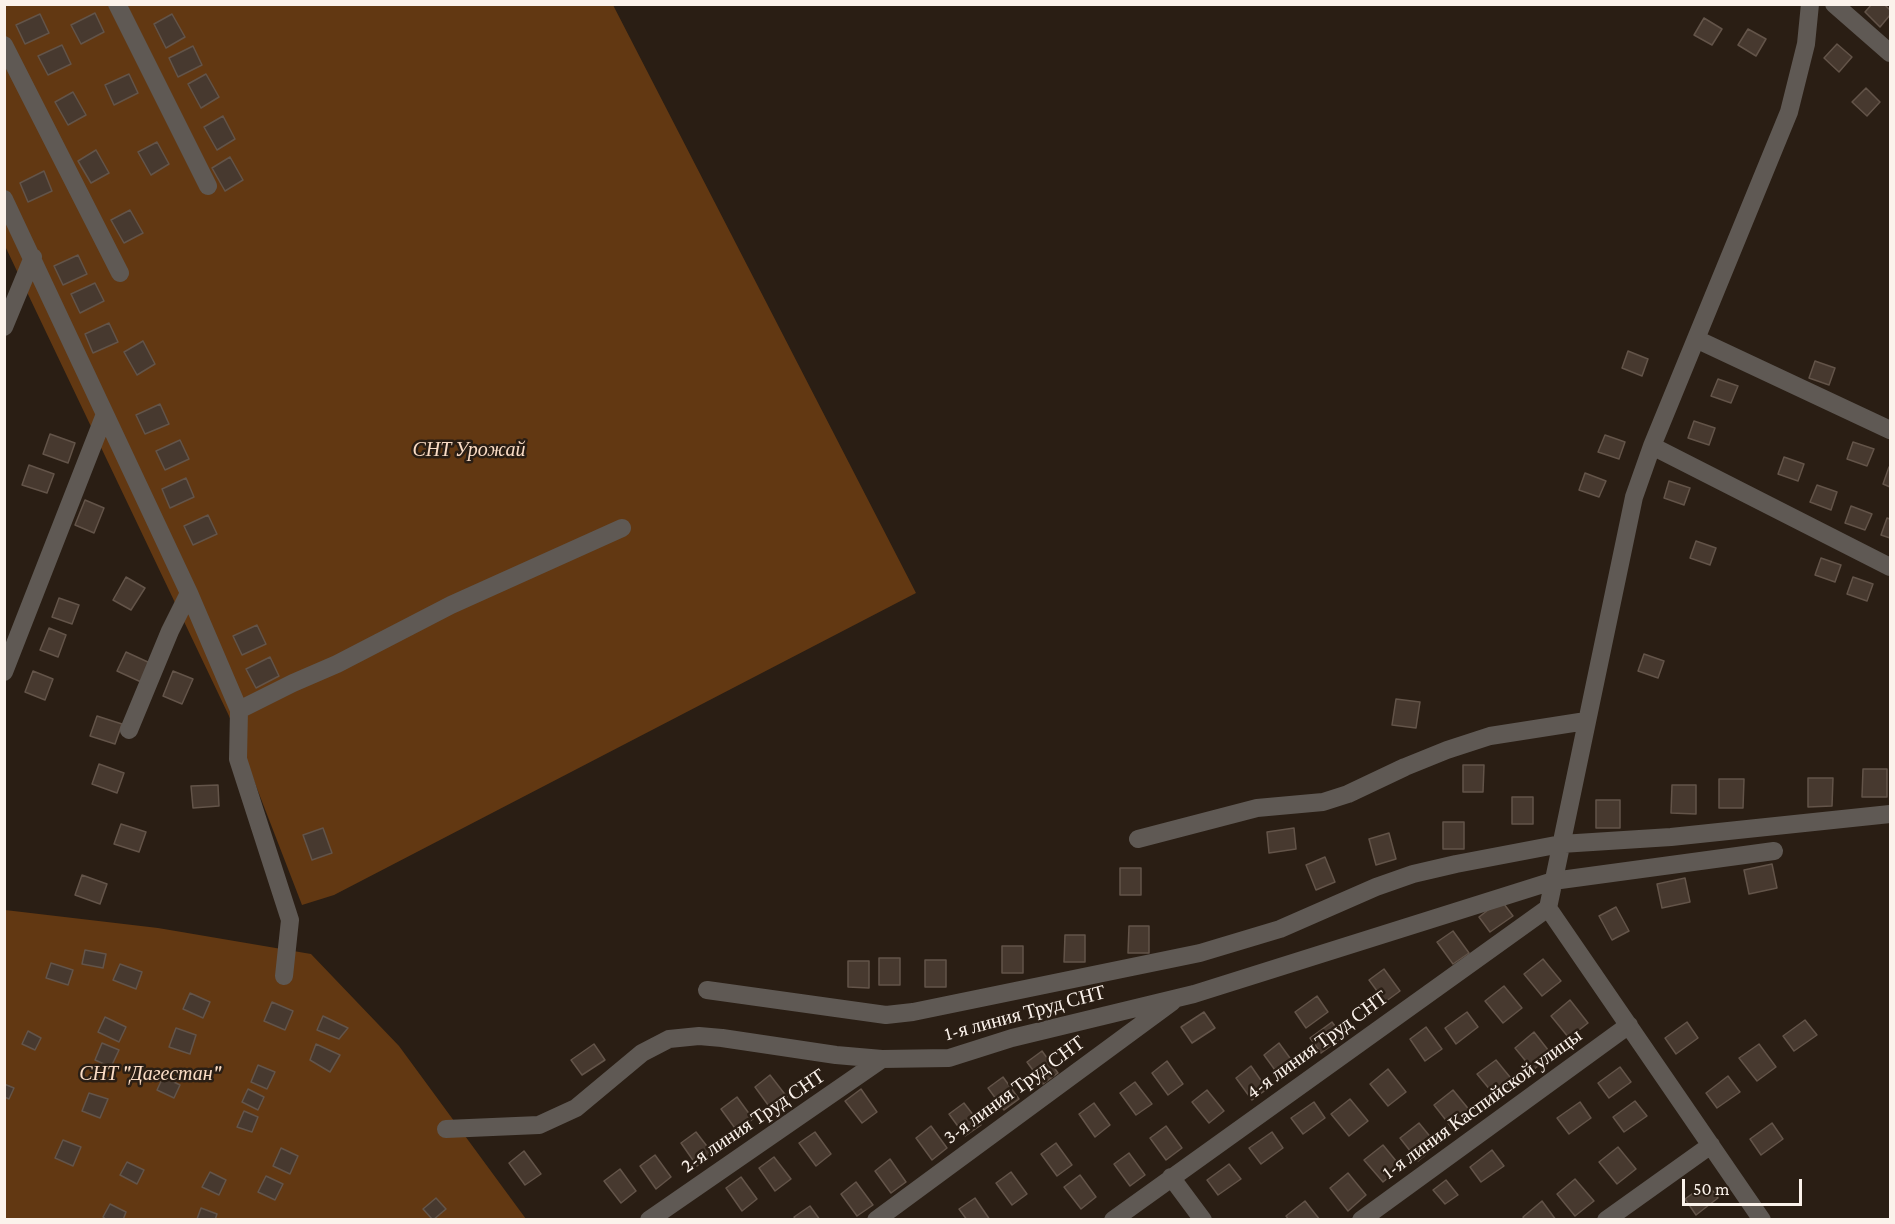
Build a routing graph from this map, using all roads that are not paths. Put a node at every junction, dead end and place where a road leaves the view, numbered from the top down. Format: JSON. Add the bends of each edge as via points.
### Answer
{"nodes":[{"id":1,"x":117,"y":4,"type":"edge"},
{"id":2,"x":1810,"y":4,"type":"edge"},
{"id":3,"x":1834,"y":4,"type":"edge"},
{"id":4,"x":4,"y":45,"type":"edge"},
{"id":5,"x":1890,"y":53,"type":"edge"},
{"id":6,"x":208,"y":186,"type":"dead end"},
{"id":7,"x":4,"y":199,"type":"edge"},
{"id":8,"x":33,"y":257,"type":"junction"},
{"id":9,"x":120,"y":273,"type":"dead end"},
{"id":10,"x":4,"y":327,"type":"edge"},
{"id":11,"x":1696,"y":339,"type":"junction"},
{"id":12,"x":105,"y":414,"type":"junction"},
{"id":13,"x":1890,"y":430,"type":"edge"},
{"id":14,"x":1652,"y":446,"type":"junction"},
{"id":15,"x":622,"y":528,"type":"dead end"},
{"id":16,"x":1890,"y":567,"type":"edge"},
{"id":17,"x":189,"y":593,"type":"junction"},
{"id":18,"x":4,"y":672,"type":"edge"},
{"id":19,"x":239,"y":710,"type":"junction"},
{"id":20,"x":1586,"y":721,"type":"junction"},
{"id":21,"x":129,"y":730,"type":"dead end"},
{"id":22,"x":1890,"y":814,"type":"edge"},
{"id":23,"x":1138,"y":839,"type":"dead end"},
{"id":24,"x":1561,"y":844,"type":"junction"},
{"id":25,"x":1774,"y":851,"type":"dead end"},
{"id":26,"x":1553,"y":881,"type":"junction"},
{"id":27,"x":1548,"y":908,"type":"junction"},
{"id":28,"x":284,"y":976,"type":"dead end"},
{"id":29,"x":707,"y":990,"type":"dead end"},
{"id":30,"x":1179,"y":998,"type":"junction"},
{"id":31,"x":1629,"y":1025,"type":"junction"},
{"id":32,"x":882,"y":1059,"type":"junction"},
{"id":33,"x":446,"y":1129,"type":"dead end"},
{"id":34,"x":1711,"y":1145,"type":"junction"},
{"id":35,"x":1171,"y":1177,"type":"junction"},
{"id":36,"x":649,"y":1220,"type":"edge"},
{"id":37,"x":876,"y":1220,"type":"edge"},
{"id":38,"x":1113,"y":1220,"type":"edge"},
{"id":39,"x":1203,"y":1220,"type":"edge"},
{"id":40,"x":1361,"y":1220,"type":"edge"},
{"id":41,"x":1606,"y":1220,"type":"edge"},
{"id":42,"x":1762,"y":1220,"type":"edge"}],
"edges":[{"from":1,"to":6,"type":"street"},
{"from":2,"to":11,"type":"street","via":[[1806,44],[1789,112]]},
{"from":3,"to":5,"type":"street"},
{"from":4,"to":9,"type":"street"},
{"from":7,"to":8,"type":"street"},
{"from":8,"to":10,"type":"street"},
{"from":8,"to":12,"type":"street"},
{"from":11,"to":13,"type":"street"},
{"from":11,"to":14,"type":"street"},
{"from":12,"to":17,"type":"street"},
{"from":12,"to":18,"type":"street"},
{"from":14,"to":16,"type":"street"},
{"from":14,"to":20,"type":"street","via":[[1634,496]]},
{"from":15,"to":19,"type":"street","via":[[451,605]]},
{"from":17,"to":19,"type":"street"},
{"from":17,"to":21,"type":"street"},
{"from":19,"to":28,"type":"street","via":[[238,759],[290,920]]},
{"from":20,"to":23,"type":"street","via":[[1490,736],[1323,802],[1257,808]]},
{"from":20,"to":24,"type":"street"},
{"from":22,"to":24,"type":"street","via":[[1671,837]]},
{"from":24,"to":26,"type":"street"},
{"from":24,"to":29,"type":"street","via":[[1413,874],[1280,929],[1200,953],[913,1012],[886,1015]]},
{"from":25,"to":26,"type":"street","name":"1-я линия Труд СНТ"},
{"from":26,"to":27,"type":"street"},
{"from":26,"to":30,"type":"street","name":"1-я линия Труд СНТ"},
{"from":27,"to":31,"type":"street"},
{"from":27,"to":35,"type":"street","name":"4-я линия Труд СНТ"},
{"from":30,"to":32,"type":"street","name":"1-я линия Труд СНТ","via":[[1012,1038],[949,1058]]},
{"from":30,"to":37,"type":"street","name":"3-я линия Труд СНТ"},
{"from":31,"to":34,"type":"street"},
{"from":31,"to":40,"type":"street","name":"1-я линия Каспийской улицы"},
{"from":32,"to":33,"type":"street","name":"1-я линия Труд СНТ","via":[[722,1038],[669,1039],[642,1053],[576,1108],[539,1125]]},
{"from":32,"to":36,"type":"street","name":"2-я линия Труд СНТ"},
{"from":34,"to":41,"type":"street"},
{"from":34,"to":42,"type":"street"},
{"from":35,"to":38,"type":"street","name":"4-я линия Труд СНТ"},
{"from":35,"to":39,"type":"street"}]}
